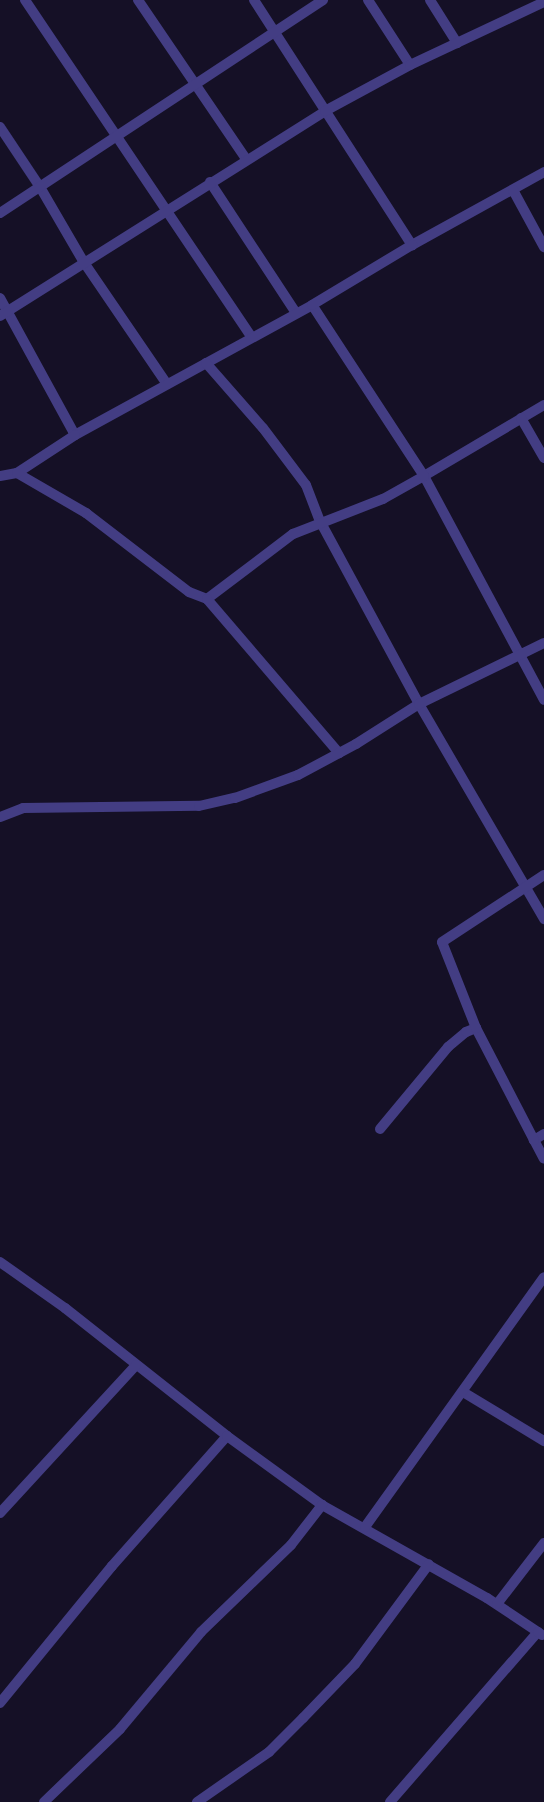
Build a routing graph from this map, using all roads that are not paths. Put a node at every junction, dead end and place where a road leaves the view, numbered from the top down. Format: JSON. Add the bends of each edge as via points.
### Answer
{"nodes":[{"id":1,"x":25,"y":0,"type":"edge"},
{"id":2,"x":138,"y":0,"type":"edge"},
{"id":3,"x":254,"y":0,"type":"edge"},
{"id":4,"x":323,"y":0,"type":"edge"},
{"id":5,"x":368,"y":0,"type":"edge"},
{"id":6,"x":430,"y":0,"type":"edge"},
{"id":7,"x":544,"y":2,"type":"edge"},
{"id":8,"x":273,"y":30,"type":"junction"},
{"id":9,"x":457,"y":43,"type":"junction"},
{"id":10,"x":411,"y":65,"type":"junction"},
{"id":11,"x":195,"y":83,"type":"junction"},
{"id":12,"x":325,"y":111,"type":"junction"},
{"id":13,"x":0,"y":127,"type":"edge"},
{"id":14,"x":117,"y":136,"type":"junction"},
{"id":15,"x":246,"y":159,"type":"junction"},
{"id":16,"x":544,"y":172,"type":"edge"},
{"id":17,"x":210,"y":182,"type":"junction"},
{"id":18,"x":40,"y":187,"type":"junction"},
{"id":19,"x":513,"y":190,"type":"junction"},
{"id":20,"x":165,"y":212,"type":"junction"},
{"id":21,"x":0,"y":213,"type":"edge"},
{"id":22,"x":412,"y":245,"type":"junction"},
{"id":23,"x":544,"y":247,"type":"edge"},
{"id":24,"x":83,"y":261,"type":"junction"},
{"id":25,"x":0,"y":298,"type":"edge"},
{"id":26,"x":312,"y":304,"type":"junction"},
{"id":27,"x":4,"y":313,"type":"edge"},
{"id":28,"x":296,"y":313,"type":"junction"},
{"id":29,"x":251,"y":336,"type":"junction"},
{"id":30,"x":206,"y":363,"type":"junction"},
{"id":31,"x":167,"y":384,"type":"junction"},
{"id":32,"x":544,"y":405,"type":"edge"},
{"id":33,"x":521,"y":418,"type":"junction"},
{"id":34,"x":75,"y":435,"type":"junction"},
{"id":35,"x":544,"y":458,"type":"edge"},
{"id":36,"x":17,"y":473,"type":"junction"},
{"id":37,"x":0,"y":476,"type":"edge"},
{"id":38,"x":424,"y":476,"type":"junction"},
{"id":39,"x":320,"y":522,"type":"junction"},
{"id":40,"x":207,"y":599,"type":"junction"},
{"id":41,"x":544,"y":643,"type":"edge"},
{"id":42,"x":517,"y":655,"type":"junction"},
{"id":43,"x":544,"y":700,"type":"edge"},
{"id":44,"x":419,"y":704,"type":"junction"},
{"id":45,"x":339,"y":753,"type":"junction"},
{"id":46,"x":0,"y":817,"type":"edge"},
{"id":47,"x":544,"y":875,"type":"edge"},
{"id":48,"x":526,"y":886,"type":"junction"},
{"id":49,"x":544,"y":919,"type":"edge"},
{"id":50,"x":476,"y":1028,"type":"junction"},
{"id":51,"x":380,"y":1129,"type":"dead end"},
{"id":52,"x":539,"y":1137,"type":"edge"},
{"id":53,"x":544,"y":1159,"type":"edge"},
{"id":54,"x":0,"y":1262,"type":"edge"},
{"id":55,"x":544,"y":1277,"type":"edge"},
{"id":56,"x":136,"y":1365,"type":"junction"},
{"id":57,"x":463,"y":1392,"type":"junction"},
{"id":58,"x":227,"y":1436,"type":"junction"},
{"id":59,"x":544,"y":1441,"type":"edge"},
{"id":60,"x":322,"y":1505,"type":"junction"},
{"id":61,"x":0,"y":1513,"type":"edge"},
{"id":62,"x":365,"y":1527,"type":"junction"},
{"id":63,"x":544,"y":1544,"type":"edge"},
{"id":64,"x":429,"y":1564,"type":"junction"},
{"id":65,"x":497,"y":1604,"type":"junction"},
{"id":66,"x":541,"y":1634,"type":"edge"},
{"id":67,"x":0,"y":1703,"type":"edge"},
{"id":68,"x":44,"y":1802,"type":"edge"},
{"id":69,"x":197,"y":1802,"type":"edge"},
{"id":70,"x":390,"y":1802,"type":"edge"}],
"edges":[{"from":1,"to":14,"type":"street"},
{"from":2,"to":11,"type":"street"},
{"from":3,"to":8,"type":"street"},
{"from":4,"to":8,"type":"street"},
{"from":5,"to":10,"type":"street"},
{"from":6,"to":9,"type":"street"},
{"from":7,"to":9,"type":"street"},
{"from":8,"to":11,"type":"street"},
{"from":8,"to":12,"type":"street"},
{"from":9,"to":10,"type":"street"},
{"from":10,"to":12,"type":"street"},
{"from":11,"to":14,"type":"street"},
{"from":11,"to":15,"type":"street"},
{"from":12,"to":15,"type":"street"},
{"from":12,"to":22,"type":"street"},
{"from":13,"to":18,"type":"street"},
{"from":14,"to":18,"type":"street"},
{"from":14,"to":20,"type":"street"},
{"from":15,"to":17,"type":"street"},
{"from":16,"to":19,"type":"street"},
{"from":17,"to":20,"type":"street"},
{"from":17,"to":28,"type":"street"},
{"from":18,"to":21,"type":"street"},
{"from":18,"to":24,"type":"street"},
{"from":19,"to":22,"type":"street"},
{"from":19,"to":23,"type":"street"},
{"from":20,"to":24,"type":"street"},
{"from":20,"to":29,"type":"street"},
{"from":22,"to":26,"type":"street"},
{"from":24,"to":27,"type":"street"},
{"from":24,"to":31,"type":"street"},
{"from":25,"to":27,"type":"street"},
{"from":26,"to":28,"type":"street"},
{"from":26,"to":38,"type":"street"},
{"from":27,"to":34,"type":"street"},
{"from":28,"to":29,"type":"street"},
{"from":29,"to":30,"type":"street"},
{"from":30,"to":31,"type":"street"},
{"from":30,"to":39,"type":"street","via":[[294,467]]},
{"from":31,"to":34,"type":"street"},
{"from":32,"to":33,"type":"street"},
{"from":33,"to":35,"type":"street"},
{"from":33,"to":38,"type":"street"},
{"from":34,"to":36,"type":"street"},
{"from":36,"to":37,"type":"street"},
{"from":36,"to":40,"type":"street","via":[[86,513],[189,592]]},
{"from":38,"to":39,"type":"street","via":[[383,499]]},
{"from":38,"to":42,"type":"street"},
{"from":39,"to":40,"type":"street","via":[[265,552]]},
{"from":39,"to":44,"type":"street"},
{"from":40,"to":45,"type":"street"},
{"from":41,"to":42,"type":"street"},
{"from":42,"to":43,"type":"street"},
{"from":42,"to":44,"type":"street"},
{"from":44,"to":45,"type":"street"},
{"from":44,"to":48,"type":"street"},
{"from":45,"to":46,"type":"street","via":[[298,775],[199,806],[23,808]]},
{"from":47,"to":48,"type":"street"},
{"from":48,"to":49,"type":"street"},
{"from":48,"to":50,"type":"street","via":[[442,942]]},
{"from":50,"to":51,"type":"street","via":[[448,1047]]},
{"from":50,"to":52,"type":"street"},
{"from":52,"to":53,"type":"street"},
{"from":54,"to":56,"type":"street"},
{"from":55,"to":57,"type":"street"},
{"from":56,"to":58,"type":"street"},
{"from":56,"to":61,"type":"street"},
{"from":57,"to":59,"type":"street"},
{"from":57,"to":62,"type":"street"},
{"from":58,"to":60,"type":"street"},
{"from":58,"to":67,"type":"street"},
{"from":60,"to":62,"type":"street"},
{"from":60,"to":68,"type":"street","via":[[291,1545],[201,1632],[120,1729]]},
{"from":62,"to":64,"type":"street"},
{"from":63,"to":65,"type":"street"},
{"from":64,"to":65,"type":"street"},
{"from":64,"to":69,"type":"street","via":[[355,1664],[312,1709],[269,1752]]},
{"from":65,"to":66,"type":"street"},
{"from":66,"to":70,"type":"street"}]}
